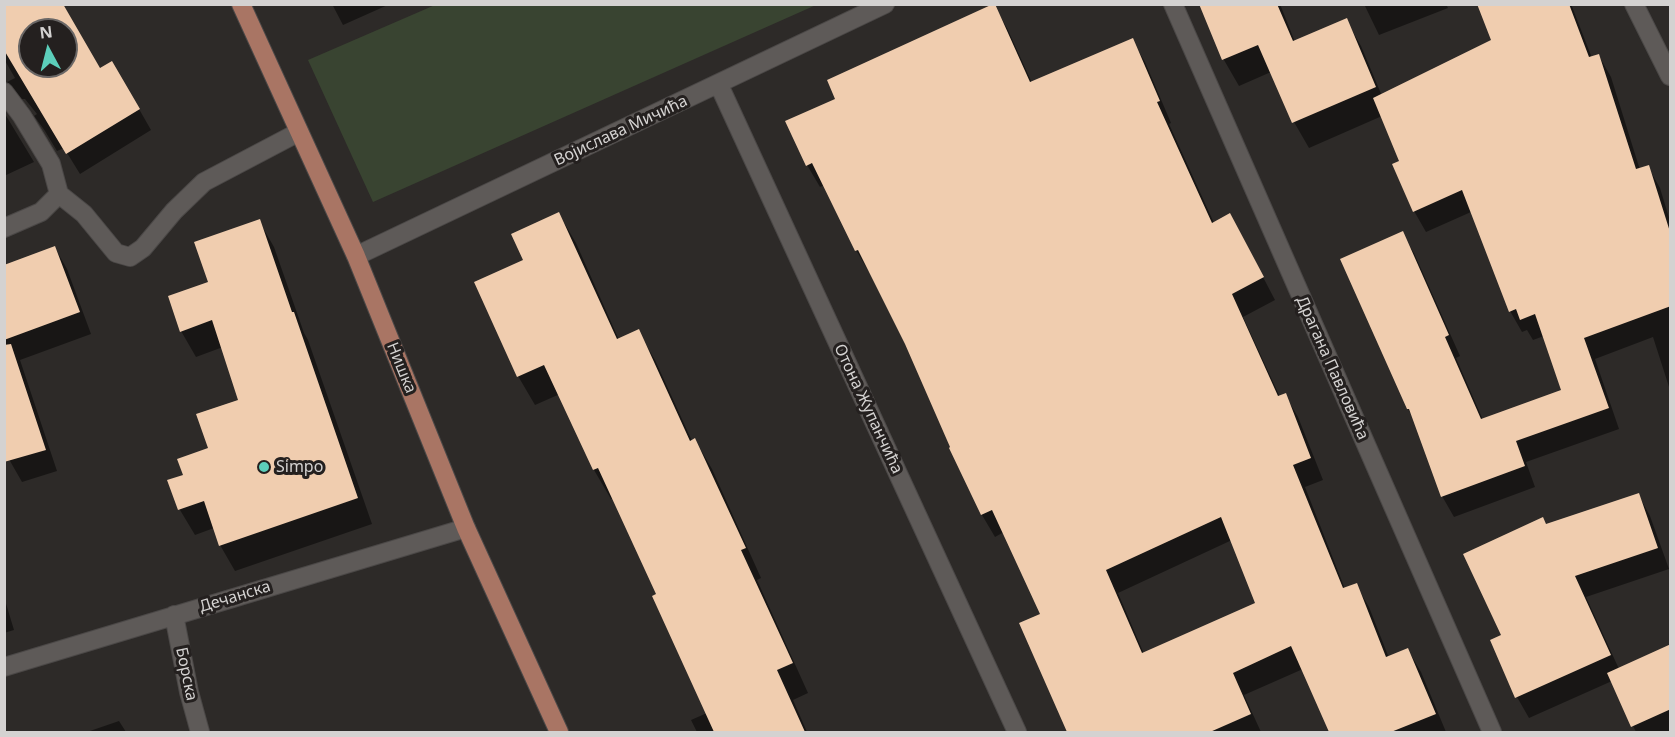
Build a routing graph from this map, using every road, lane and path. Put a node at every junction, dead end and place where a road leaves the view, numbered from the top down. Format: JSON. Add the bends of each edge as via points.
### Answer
{"nodes":[{"id":1,"x":240,"y":4,"type":"edge"},
{"id":2,"x":885,"y":4,"type":"edge"},
{"id":3,"x":1173,"y":4,"type":"edge"},
{"id":4,"x":1634,"y":4,"type":"edge"},
{"id":5,"x":1671,"y":76,"type":"edge"},
{"id":6,"x":719,"y":85,"type":"junction"},
{"id":7,"x":4,"y":92,"type":"edge"},
{"id":8,"x":299,"y":132,"type":"junction"},
{"id":9,"x":59,"y":194,"type":"junction"},
{"id":10,"x":4,"y":228,"type":"edge"},
{"id":11,"x":356,"y":256,"type":"junction"},
{"id":12,"x":466,"y":528,"type":"junction"},
{"id":13,"x":174,"y":615,"type":"junction"},
{"id":14,"x":4,"y":667,"type":"edge"},
{"id":15,"x":200,"y":732,"type":"edge"},
{"id":16,"x":559,"y":732,"type":"edge"},
{"id":17,"x":1017,"y":732,"type":"edge"},
{"id":18,"x":1492,"y":732,"type":"edge"}],
"edges":[{"from":1,"to":8,"type":"main road","name":"Нишка"},
{"from":2,"to":6,"type":"street","name":"Војислава Мичића"},
{"from":3,"to":18,"type":"street","name":"Драгана Павловића"},
{"from":4,"to":5,"type":"street"},
{"from":6,"to":11,"type":"street","name":"Војислава Мичића"},
{"from":6,"to":17,"type":"street","name":"Отона Жупанчића"},
{"from":7,"to":9,"type":"street","via":[[51,164]]},
{"from":8,"to":9,"type":"street","via":[[204,182],[144,248],[130,257],[116,253],[84,214]]},
{"from":8,"to":11,"type":"main road","name":"Нишка"},
{"from":9,"to":10,"type":"street","via":[[41,212]]},
{"from":11,"to":12,"type":"main road","name":"Нишка"},
{"from":12,"to":13,"type":"street","name":"Дечанска"},
{"from":12,"to":16,"type":"main road","name":"Нишка"},
{"from":13,"to":14,"type":"street","name":"Дечанска"},
{"from":13,"to":15,"type":"street","name":"Борска"}]}
